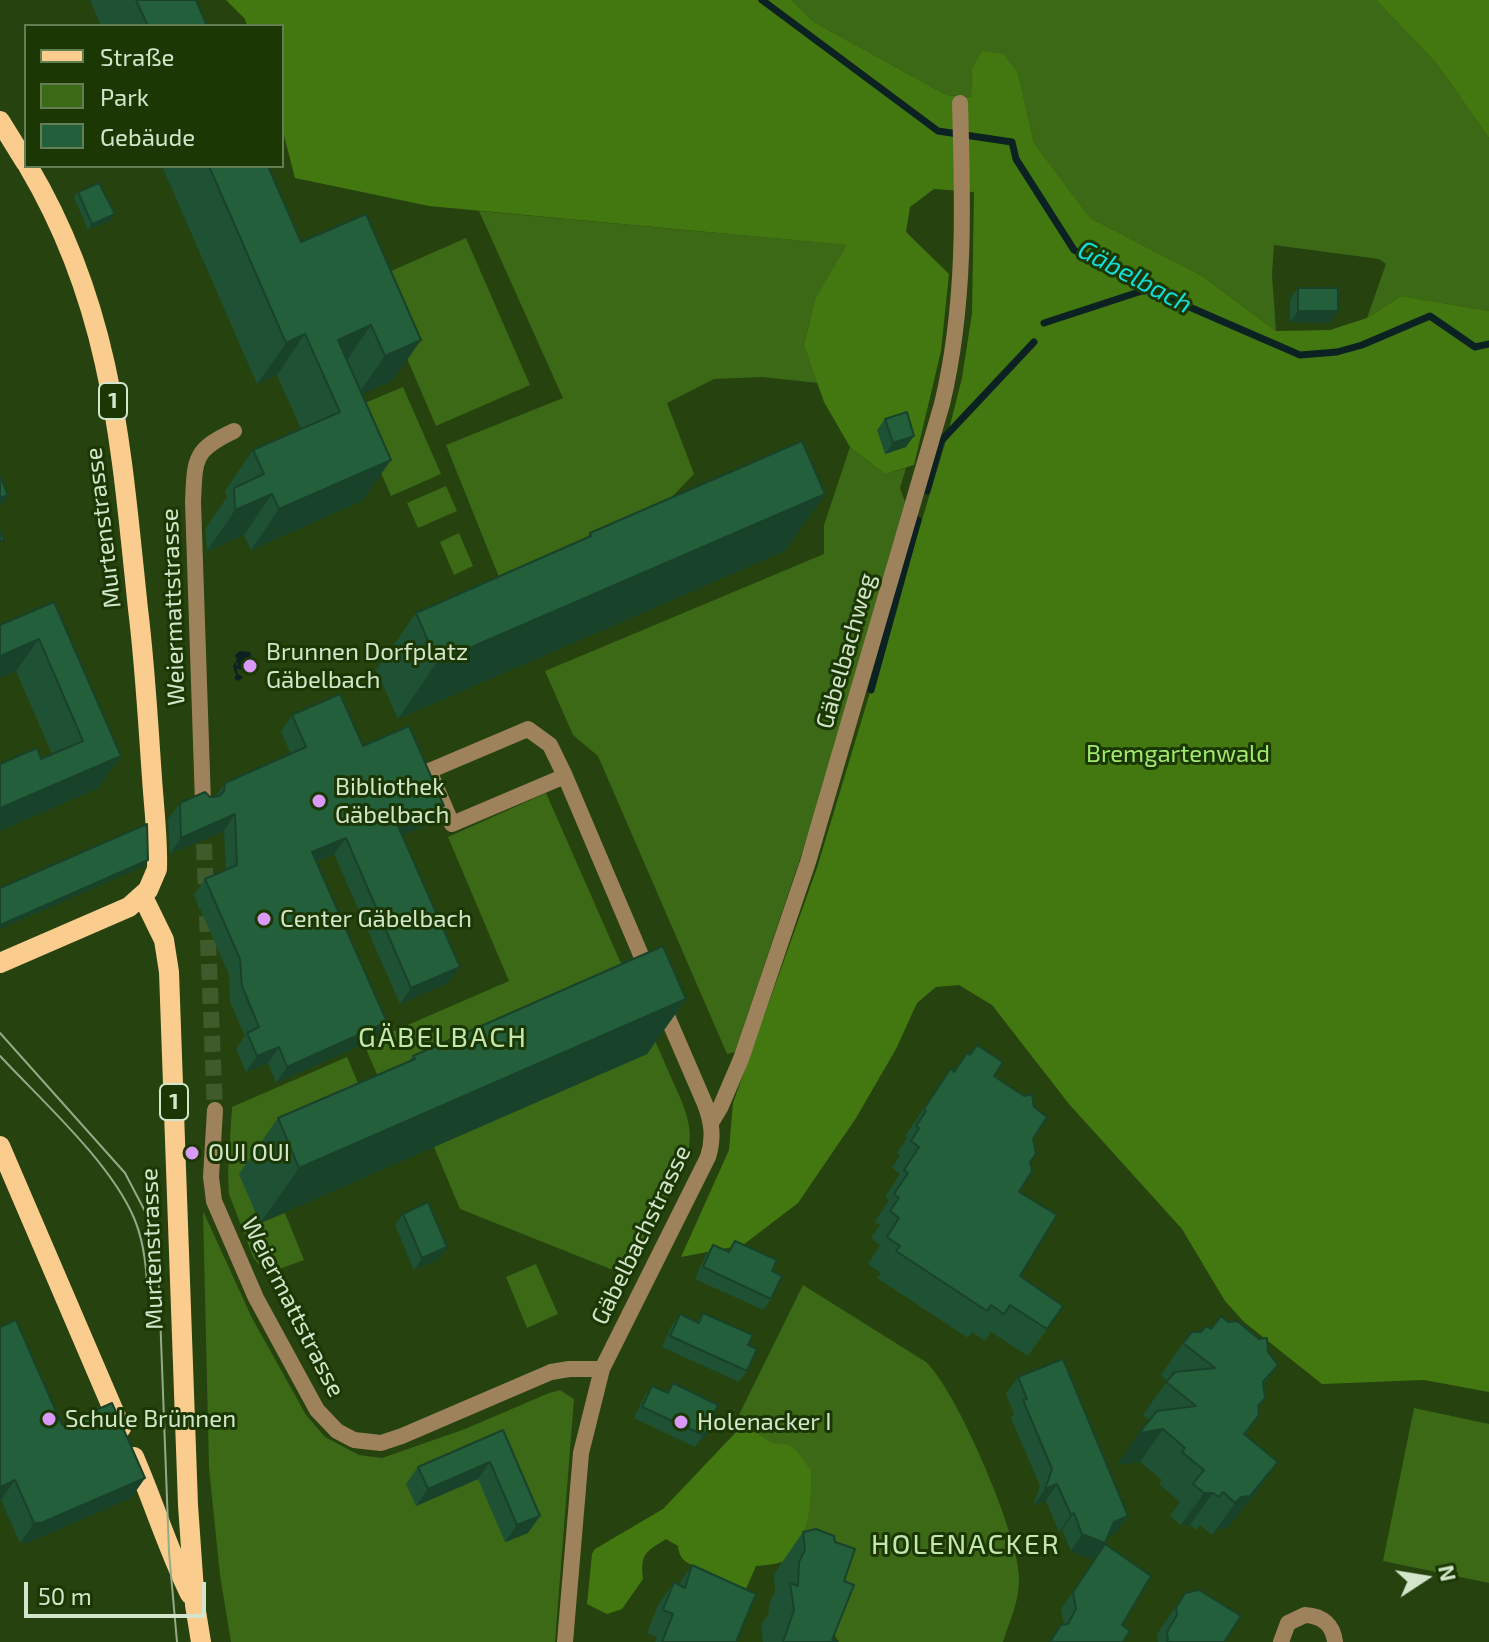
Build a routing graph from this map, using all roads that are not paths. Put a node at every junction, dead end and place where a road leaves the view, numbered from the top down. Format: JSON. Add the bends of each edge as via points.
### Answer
{"nodes":[{"id":1,"x":960,"y":103,"type":"dead end"},
{"id":2,"x":0,"y":121,"type":"edge"},
{"id":3,"x":24,"y":159,"type":"edge"},
{"id":4,"x":29,"y":168,"type":"edge"},
{"id":5,"x":234,"y":431,"type":"dead end"},
{"id":6,"x":565,"y":776,"type":"junction"},
{"id":7,"x":203,"y":803,"type":"tunnel mouth"},
{"id":8,"x":143,"y":897,"type":"junction"},
{"id":9,"x":0,"y":963,"type":"edge"},
{"id":10,"x":215,"y":1110,"type":"tunnel mouth"},
{"id":11,"x":711,"y":1123,"type":"junction"},
{"id":12,"x":0,"y":1146,"type":"edge"},
{"id":13,"x":602,"y":1369,"type":"junction"},
{"id":14,"x":195,"y":1605,"type":"junction"},
{"id":15,"x":201,"y":1642,"type":"edge"},
{"id":16,"x":565,"y":1642,"type":"edge"},
{"id":17,"x":1281,"y":1642,"type":"edge"},
{"id":18,"x":1335,"y":1642,"type":"edge"}],
"edges":[{"from":1,"to":11,"type":"street","name":"Gäbelbachweg","via":[[959,312],[942,404],[808,862],[741,1059]]},
{"from":2,"to":3,"type":"main road","name":"Murtenstrasse","number":"1"},
{"from":4,"to":8,"type":"main road","name":"Murtenstrasse","number":"1","via":[[60,224],[85,287],[117,420],[144,662],[156,840],[155,877]]},
{"from":5,"to":7,"type":"street","name":"Weiermattstrasse","via":[[208,444],[194,475]]},
{"from":6,"to":6,"type":"street","name":"Gäbelbachstrasse","via":[[550,745],[528,729],[429,771],[452,824]]},
{"from":6,"to":11,"type":"street","name":"Gäbelbachstrasse"},
{"from":8,"to":9,"type":"main road"},
{"from":8,"to":14,"type":"main road","name":"Murtenstrasse","number":"1","via":[[164,940],[169,972]]},
{"from":10,"to":13,"type":"street","name":"Weiermattstrasse","via":[[214,1201],[268,1321],[317,1410],[337,1431],[360,1442],[381,1443],[551,1372]]},
{"from":11,"to":13,"type":"street","name":"Gäbelbachstrasse","via":[[708,1157]]},
{"from":12,"to":14,"type":"main road","name":"Murtenstrasse","number":"1"},
{"from":13,"to":16,"type":"street","name":"Gäbelbachstrasse","via":[[581,1453]]},
{"from":14,"to":15,"type":"main road","name":"Murtenstrasse","number":"1"},
{"from":17,"to":18,"type":"street","via":[[1288,1623],[1305,1615],[1318,1616],[1329,1625]]}]}
